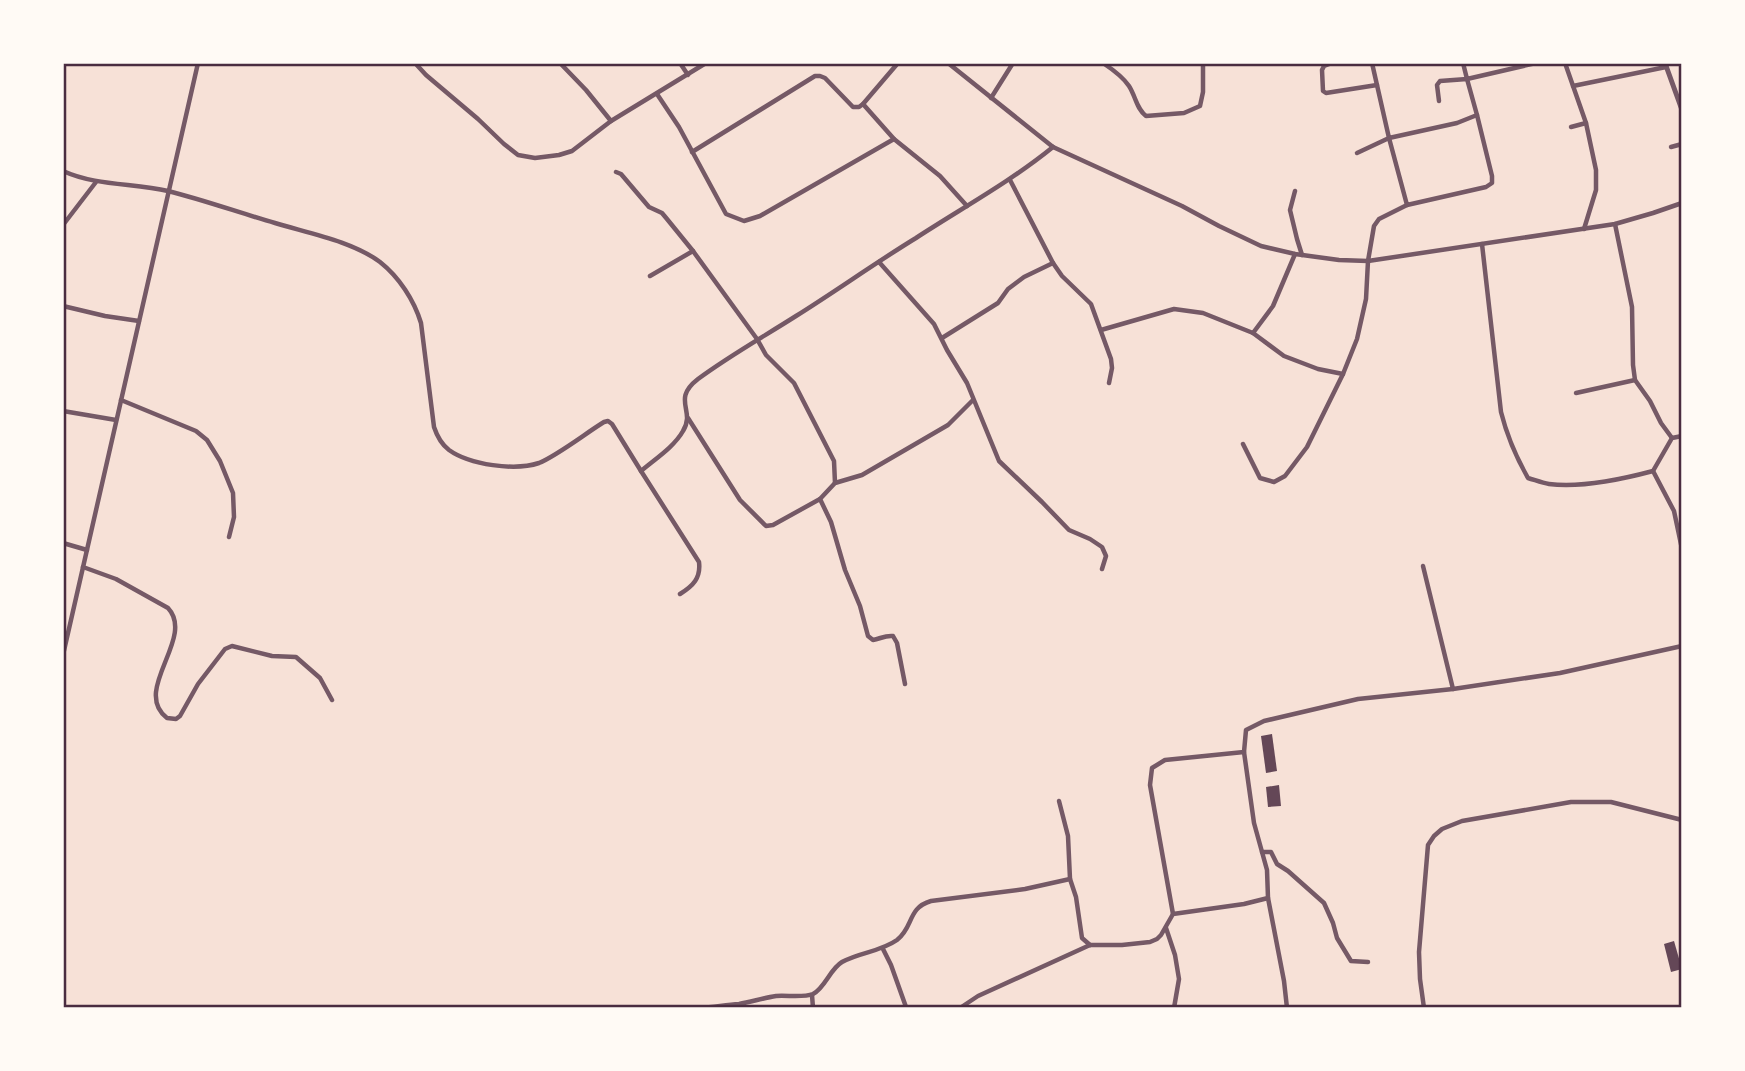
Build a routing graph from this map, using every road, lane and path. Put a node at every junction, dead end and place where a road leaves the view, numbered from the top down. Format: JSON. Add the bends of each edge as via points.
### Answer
{"nodes":[{"id":1,"x":198,"y":63,"type":"edge"},
{"id":2,"x":415,"y":63,"type":"edge"},
{"id":3,"x":559,"y":63,"type":"edge"},
{"id":4,"x":680,"y":63,"type":"edge"},
{"id":5,"x":706,"y":63,"type":"edge"},
{"id":6,"x":898,"y":63,"type":"edge"},
{"id":7,"x":948,"y":63,"type":"edge"},
{"id":8,"x":1013,"y":63,"type":"edge"},
{"id":9,"x":1103,"y":63,"type":"edge"},
{"id":10,"x":1203,"y":63,"type":"edge"},
{"id":11,"x":1332,"y":63,"type":"edge"},
{"id":12,"x":1372,"y":63,"type":"edge"},
{"id":13,"x":1463,"y":63,"type":"edge"},
{"id":14,"x":1536,"y":63,"type":"edge"},
{"id":15,"x":1565,"y":63,"type":"edge"},
{"id":16,"x":1665,"y":65,"type":"edge"},
{"id":17,"x":688,"y":75,"type":"junction"},
{"id":18,"x":1467,"y":79,"type":"junction"},
{"id":19,"x":1377,"y":85,"type":"junction"},
{"id":20,"x":1573,"y":86,"type":"junction"},
{"id":21,"x":657,"y":94,"type":"junction"},
{"id":22,"x":991,"y":97,"type":"junction"},
{"id":23,"x":1439,"y":101,"type":"dead end"},
{"id":24,"x":863,"y":104,"type":"junction"},
{"id":25,"x":1682,"y":110,"type":"edge"},
{"id":26,"x":1477,"y":115,"type":"junction"},
{"id":27,"x":611,"y":121,"type":"junction"},
{"id":28,"x":1586,"y":124,"type":"junction"},
{"id":29,"x":1571,"y":127,"type":"dead end"},
{"id":30,"x":1390,"y":138,"type":"junction"},
{"id":31,"x":894,"y":139,"type":"junction"},
{"id":32,"x":1682,"y":144,"type":"edge"},
{"id":33,"x":1053,"y":147,"type":"junction"},
{"id":34,"x":1671,"y":148,"type":"dead end"},
{"id":35,"x":692,"y":152,"type":"junction"},
{"id":36,"x":1357,"y":153,"type":"dead end"},
{"id":37,"x":63,"y":171,"type":"edge"},
{"id":38,"x":616,"y":172,"type":"dead end"},
{"id":39,"x":1010,"y":180,"type":"junction"},
{"id":40,"x":96,"y":182,"type":"junction"},
{"id":41,"x":168,"y":191,"type":"junction"},
{"id":42,"x":1295,"y":191,"type":"dead end"},
{"id":43,"x":1682,"y":203,"type":"edge"},
{"id":44,"x":1407,"y":205,"type":"junction"},
{"id":45,"x":967,"y":206,"type":"junction"},
{"id":46,"x":1615,"y":224,"type":"junction"},
{"id":47,"x":63,"y":225,"type":"edge"},
{"id":48,"x":1584,"y":229,"type":"junction"},
{"id":49,"x":1482,"y":244,"type":"junction"},
{"id":50,"x":693,"y":251,"type":"junction"},
{"id":51,"x":1295,"y":254,"type":"junction"},
{"id":52,"x":1302,"y":255,"type":"junction"},
{"id":53,"x":1368,"y":261,"type":"junction"},
{"id":54,"x":879,"y":262,"type":"junction"},
{"id":55,"x":1053,"y":263,"type":"junction"},
{"id":56,"x":650,"y":276,"type":"dead end"},
{"id":57,"x":63,"y":306,"type":"edge"},
{"id":58,"x":139,"y":321,"type":"junction"},
{"id":59,"x":1101,"y":330,"type":"junction"},
{"id":60,"x":1253,"y":333,"type":"junction"},
{"id":61,"x":941,"y":338,"type":"junction"},
{"id":62,"x":757,"y":339,"type":"junction"},
{"id":63,"x":1343,"y":374,"type":"junction"},
{"id":64,"x":1635,"y":380,"type":"junction"},
{"id":65,"x":1109,"y":383,"type":"dead end"},
{"id":66,"x":1576,"y":393,"type":"dead end"},
{"id":67,"x":121,"y":400,"type":"junction"},
{"id":68,"x":973,"y":400,"type":"junction"},
{"id":69,"x":63,"y":411,"type":"edge"},
{"id":70,"x":687,"y":417,"type":"junction"},
{"id":71,"x":116,"y":421,"type":"junction"},
{"id":72,"x":1682,"y":436,"type":"edge"},
{"id":73,"x":1672,"y":438,"type":"junction"},
{"id":74,"x":1243,"y":444,"type":"dead end"},
{"id":75,"x":641,"y":471,"type":"junction"},
{"id":76,"x":1653,"y":471,"type":"junction"},
{"id":77,"x":835,"y":483,"type":"junction"},
{"id":78,"x":820,"y":499,"type":"junction"},
{"id":79,"x":229,"y":537,"type":"dead end"},
{"id":80,"x":63,"y":543,"type":"edge"},
{"id":81,"x":1682,"y":549,"type":"edge"},
{"id":82,"x":87,"y":550,"type":"junction"},
{"id":83,"x":1423,"y":566,"type":"dead end"},
{"id":84,"x":83,"y":567,"type":"junction"},
{"id":85,"x":1102,"y":569,"type":"dead end"},
{"id":86,"x":680,"y":594,"type":"dead end"},
{"id":87,"x":1682,"y":646,"type":"edge"},
{"id":88,"x":63,"y":655,"type":"edge"},
{"id":89,"x":905,"y":684,"type":"dead end"},
{"id":90,"x":1453,"y":689,"type":"junction"},
{"id":91,"x":332,"y":700,"type":"dead end"},
{"id":92,"x":1244,"y":752,"type":"junction"},
{"id":93,"x":1059,"y":801,"type":"dead end"},
{"id":94,"x":1682,"y":820,"type":"edge"},
{"id":95,"x":1262,"y":852,"type":"junction"},
{"id":96,"x":1070,"y":879,"type":"junction"},
{"id":97,"x":1268,"y":898,"type":"junction"},
{"id":98,"x":1174,"y":914,"type":"junction"},
{"id":99,"x":1166,"y":928,"type":"junction"},
{"id":100,"x":1090,"y":945,"type":"junction"},
{"id":101,"x":883,"y":949,"type":"junction"},
{"id":102,"x":1368,"y":962,"type":"dead end"},
{"id":103,"x":812,"y":995,"type":"junction"},
{"id":104,"x":740,"y":1006,"type":"edge"},
{"id":105,"x":906,"y":1007,"type":"edge"},
{"id":106,"x":701,"y":1008,"type":"edge"},
{"id":107,"x":813,"y":1008,"type":"edge"},
{"id":108,"x":960,"y":1008,"type":"edge"},
{"id":109,"x":1174,"y":1008,"type":"edge"},
{"id":110,"x":1287,"y":1008,"type":"edge"},
{"id":111,"x":1424,"y":1008,"type":"edge"}],
"edges":[{"from":1,"to":41,"type":"street"},
{"from":2,"to":27,"type":"street","via":[[518,155],[535,158],[572,151]]},
{"from":3,"to":27,"type":"street"},
{"from":4,"to":17,"type":"street"},
{"from":5,"to":17,"type":"street"},
{"from":6,"to":24,"type":"street"},
{"from":7,"to":22,"type":"street"},
{"from":8,"to":22,"type":"street"},
{"from":9,"to":10,"type":"street","via":[[1126,82],[1146,116],[1184,113],[1200,106]]},
{"from":11,"to":19,"type":"street","via":[[1322,70],[1326,93]]},
{"from":12,"to":19,"type":"street"},
{"from":13,"to":18,"type":"street"},
{"from":14,"to":18,"type":"street"},
{"from":15,"to":20,"type":"street"},
{"from":16,"to":20,"type":"street"},
{"from":16,"to":25,"type":"street"},
{"from":17,"to":21,"type":"street"},
{"from":18,"to":23,"type":"street","via":[[1440,81]]},
{"from":18,"to":26,"type":"street"},
{"from":19,"to":30,"type":"street"},
{"from":20,"to":28,"type":"street"},
{"from":21,"to":27,"type":"street"},
{"from":21,"to":35,"type":"street"},
{"from":22,"to":33,"type":"street"},
{"from":24,"to":31,"type":"street"},
{"from":24,"to":35,"type":"street","via":[[853,107],[825,79],[815,76]]},
{"from":26,"to":30,"type":"street"},
{"from":26,"to":44,"type":"street","via":[[1492,183]]},
{"from":28,"to":29,"type":"street"},
{"from":28,"to":48,"type":"street","via":[[1596,190]]},
{"from":30,"to":36,"type":"street"},
{"from":30,"to":44,"type":"street"},
{"from":31,"to":35,"type":"street","via":[[744,221],[726,214]]},
{"from":31,"to":45,"type":"street","via":[[940,176]]},
{"from":32,"to":34,"type":"street"},
{"from":33,"to":39,"type":"street"},
{"from":33,"to":51,"type":"street","via":[[1261,246]]},
{"from":37,"to":40,"type":"street"},
{"from":38,"to":50,"type":"street","via":[[649,207],[662,213]]},
{"from":39,"to":45,"type":"street"},
{"from":39,"to":55,"type":"street"},
{"from":40,"to":41,"type":"street"},
{"from":40,"to":47,"type":"street"},
{"from":41,"to":58,"type":"street"},
{"from":41,"to":75,"type":"street","via":[[363,251],[382,263],[417,309],[434,428],[447,449],[478,462],[527,466],[608,421]]},
{"from":42,"to":52,"type":"street","via":[[1290,210]]},
{"from":43,"to":46,"type":"street"},
{"from":44,"to":53,"type":"street","via":[[1374,226]]},
{"from":45,"to":54,"type":"street"},
{"from":46,"to":48,"type":"street"},
{"from":46,"to":64,"type":"street","via":[[1632,307]]},
{"from":48,"to":49,"type":"street"},
{"from":49,"to":53,"type":"street"},
{"from":49,"to":76,"type":"street","via":[[1501,412],[1528,478],[1577,484]]},
{"from":50,"to":56,"type":"street"},
{"from":50,"to":62,"type":"street"},
{"from":51,"to":52,"type":"street"},
{"from":51,"to":60,"type":"street","via":[[1273,306]]},
{"from":52,"to":53,"type":"street"},
{"from":53,"to":63,"type":"street","via":[[1366,299]]},
{"from":54,"to":61,"type":"street"},
{"from":54,"to":62,"type":"street"},
{"from":55,"to":59,"type":"street","via":[[1091,304]]},
{"from":55,"to":61,"type":"street","via":[[1024,276],[998,303]]},
{"from":57,"to":58,"type":"street"},
{"from":58,"to":67,"type":"street"},
{"from":59,"to":60,"type":"street","via":[[1174,309],[1203,313]]},
{"from":59,"to":65,"type":"street","via":[[1111,359]]},
{"from":60,"to":63,"type":"street","via":[[1284,356]]},
{"from":61,"to":68,"type":"street"},
{"from":62,"to":70,"type":"street","via":[[687,388]]},
{"from":62,"to":77,"type":"street","via":[[794,383],[834,461]]},
{"from":63,"to":74,"type":"street","via":[[1307,447],[1285,477],[1274,482],[1260,478]]},
{"from":64,"to":66,"type":"street"},
{"from":64,"to":73,"type":"street"},
{"from":67,"to":71,"type":"street"},
{"from":67,"to":79,"type":"street","via":[[196,431],[207,440],[233,493]]},
{"from":68,"to":77,"type":"street","via":[[948,425],[862,475]]},
{"from":68,"to":85,"type":"street","via":[[999,461],[1069,530],[1102,547],[1106,556]]},
{"from":69,"to":71,"type":"street"},
{"from":70,"to":75,"type":"street","via":[[678,440]]},
{"from":70,"to":78,"type":"street","via":[[740,500],[766,526]]},
{"from":71,"to":82,"type":"street"},
{"from":72,"to":73,"type":"street"},
{"from":73,"to":76,"type":"street"},
{"from":75,"to":86,"type":"street","via":[[699,562],[695,582]]},
{"from":76,"to":81,"type":"street","via":[[1674,511]]},
{"from":77,"to":78,"type":"street"},
{"from":78,"to":89,"type":"street","via":[[868,636],[873,640],[893,636]]},
{"from":80,"to":82,"type":"street"},
{"from":82,"to":84,"type":"street"},
{"from":83,"to":90,"type":"street"},
{"from":84,"to":88,"type":"street"},
{"from":84,"to":91,"type":"street","via":[[116,579],[173,613],[172,645],[159,676],[156,701],[167,718],[180,716],[198,684],[232,646],[296,657],[320,678]]},
{"from":87,"to":90,"type":"street","via":[[1560,673]]},
{"from":90,"to":92,"type":"street","via":[[1357,699],[1264,721],[1246,730]]},
{"from":92,"to":95,"type":"street"},
{"from":92,"to":98,"type":"street","via":[[1165,760],[1152,768],[1150,785]]},
{"from":93,"to":96,"type":"street","via":[[1068,836]]},
{"from":94,"to":111,"type":"street","via":[[1592,801],[1462,821],[1442,829],[1428,845],[1419,952]]},
{"from":95,"to":97,"type":"street"},
{"from":95,"to":102,"type":"street","via":[[1271,852],[1277,864],[1324,903],[1351,961]]},
{"from":96,"to":100,"type":"street","via":[[1082,938]]},
{"from":96,"to":101,"type":"street","via":[[924,903],[903,935]]},
{"from":97,"to":98,"type":"street"},
{"from":97,"to":110,"type":"street"},
{"from":98,"to":99,"type":"street"},
{"from":99,"to":100,"type":"street","via":[[1150,942]]},
{"from":99,"to":109,"type":"street","via":[[1179,979]]},
{"from":100,"to":108,"type":"street"},
{"from":101,"to":103,"type":"street","via":[[841,963]]},
{"from":101,"to":105,"type":"street"},
{"from":103,"to":104,"type":"street","via":[[776,996]]},
{"from":103,"to":107,"type":"street"},
{"from":104,"to":106,"type":"street"}]}
